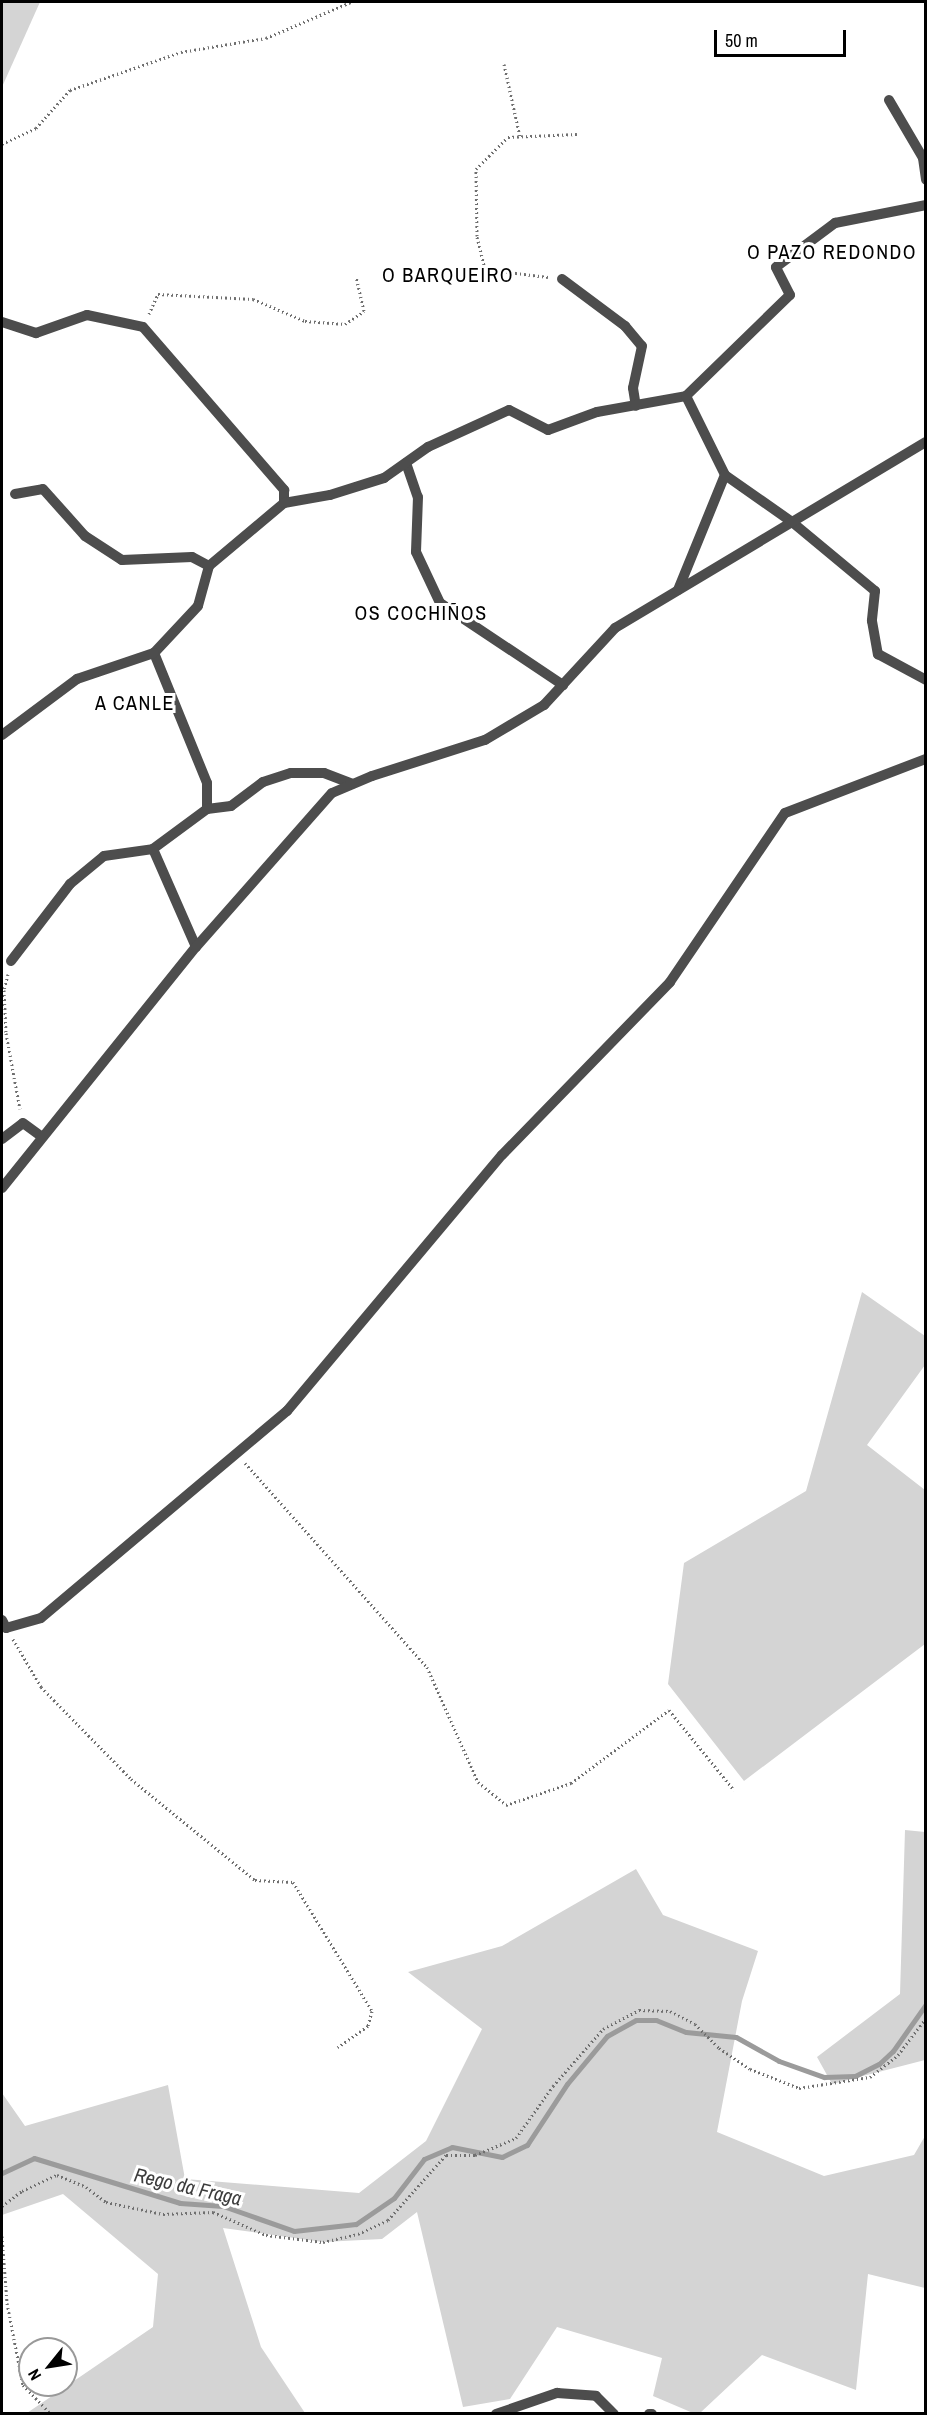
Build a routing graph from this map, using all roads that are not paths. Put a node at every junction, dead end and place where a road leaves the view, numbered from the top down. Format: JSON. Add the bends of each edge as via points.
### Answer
{"nodes":[{"id":1,"x":889,"y":100,"type":"dead end"},
{"id":2,"x":926,"y":180,"type":"edge"},
{"id":3,"x":926,"y":205,"type":"edge"},
{"id":4,"x":562,"y":279,"type":"road end"},
{"id":5,"x":2,"y":322,"type":"edge"},
{"id":6,"x":686,"y":396,"type":"junction"},
{"id":7,"x":636,"y":406,"type":"junction"},
{"id":8,"x":926,"y":442,"type":"edge"},
{"id":9,"x":406,"y":463,"type":"junction"},
{"id":10,"x":725,"y":475,"type":"junction"},
{"id":11,"x":15,"y":494,"type":"dead end"},
{"id":12,"x":284,"y":503,"type":"junction"},
{"id":13,"x":792,"y":522,"type":"junction"},
{"id":14,"x":208,"y":566,"type":"junction"},
{"id":15,"x":678,"y":590,"type":"junction"},
{"id":16,"x":154,"y":653,"type":"junction"},
{"id":17,"x":926,"y":680,"type":"edge"},
{"id":18,"x":563,"y":685,"type":"junction"},
{"id":19,"x":2,"y":735,"type":"edge"},
{"id":20,"x":926,"y":759,"type":"edge"},
{"id":21,"x":352,"y":784,"type":"junction"},
{"id":22,"x":207,"y":809,"type":"junction"},
{"id":23,"x":153,"y":849,"type":"junction"},
{"id":24,"x":196,"y":947,"type":"junction"},
{"id":25,"x":11,"y":962,"type":"road end"},
{"id":26,"x":41,"y":1136,"type":"junction"},
{"id":27,"x":2,"y":1139,"type":"edge"},
{"id":28,"x":2,"y":1188,"type":"edge"},
{"id":29,"x":4,"y":1624,"type":"edge"},
{"id":30,"x":496,"y":2414,"type":"edge"},
{"id":31,"x":615,"y":2414,"type":"edge"}],
"edges":[{"from":1,"to":2,"type":"street","via":[[922,158]]},
{"from":3,"to":6,"type":"street","via":[[835,223],[776,267],[790,296]]},
{"from":4,"to":7,"type":"street","via":[[625,326],[642,346],[633,388]]},
{"from":5,"to":12,"type":"street","via":[[36,333],[87,315],[143,327],[284,490]]},
{"from":6,"to":7,"type":"street"},
{"from":6,"to":10,"type":"street"},
{"from":7,"to":9,"type":"street","via":[[597,412],[548,430],[509,410],[428,447]]},
{"from":8,"to":13,"type":"street"},
{"from":9,"to":12,"type":"street","via":[[384,478],[330,495]]},
{"from":9,"to":18,"type":"street","via":[[418,497],[416,552],[440,603]]},
{"from":10,"to":13,"type":"street"},
{"from":10,"to":15,"type":"street"},
{"from":11,"to":14,"type":"street","via":[[43,489],[85,536],[122,560],[192,557]]},
{"from":12,"to":14,"type":"street"},
{"from":13,"to":15,"type":"street"},
{"from":13,"to":17,"type":"street","via":[[875,591],[872,621],[878,654]]},
{"from":14,"to":16,"type":"street","via":[[198,606]]},
{"from":15,"to":18,"type":"street","via":[[615,628]]},
{"from":16,"to":19,"type":"street","via":[[77,679]]},
{"from":16,"to":22,"type":"street","via":[[207,783]]},
{"from":18,"to":21,"type":"street","via":[[544,705],[485,740]]},
{"from":20,"to":29,"type":"street","via":[[785,813],[670,982],[502,1155],[287,1411],[41,1617]]},
{"from":21,"to":22,"type":"street","via":[[324,773],[291,773],[263,782],[231,806]]},
{"from":21,"to":24,"type":"street","via":[[332,793]]},
{"from":22,"to":23,"type":"street"},
{"from":23,"to":24,"type":"street"},
{"from":23,"to":25,"type":"street","via":[[104,856],[70,884]]},
{"from":24,"to":26,"type":"street"},
{"from":26,"to":27,"type":"street","via":[[23,1123]]},
{"from":26,"to":28,"type":"street"},
{"from":30,"to":31,"type":"street","via":[[557,2393],[596,2396]]}]}
